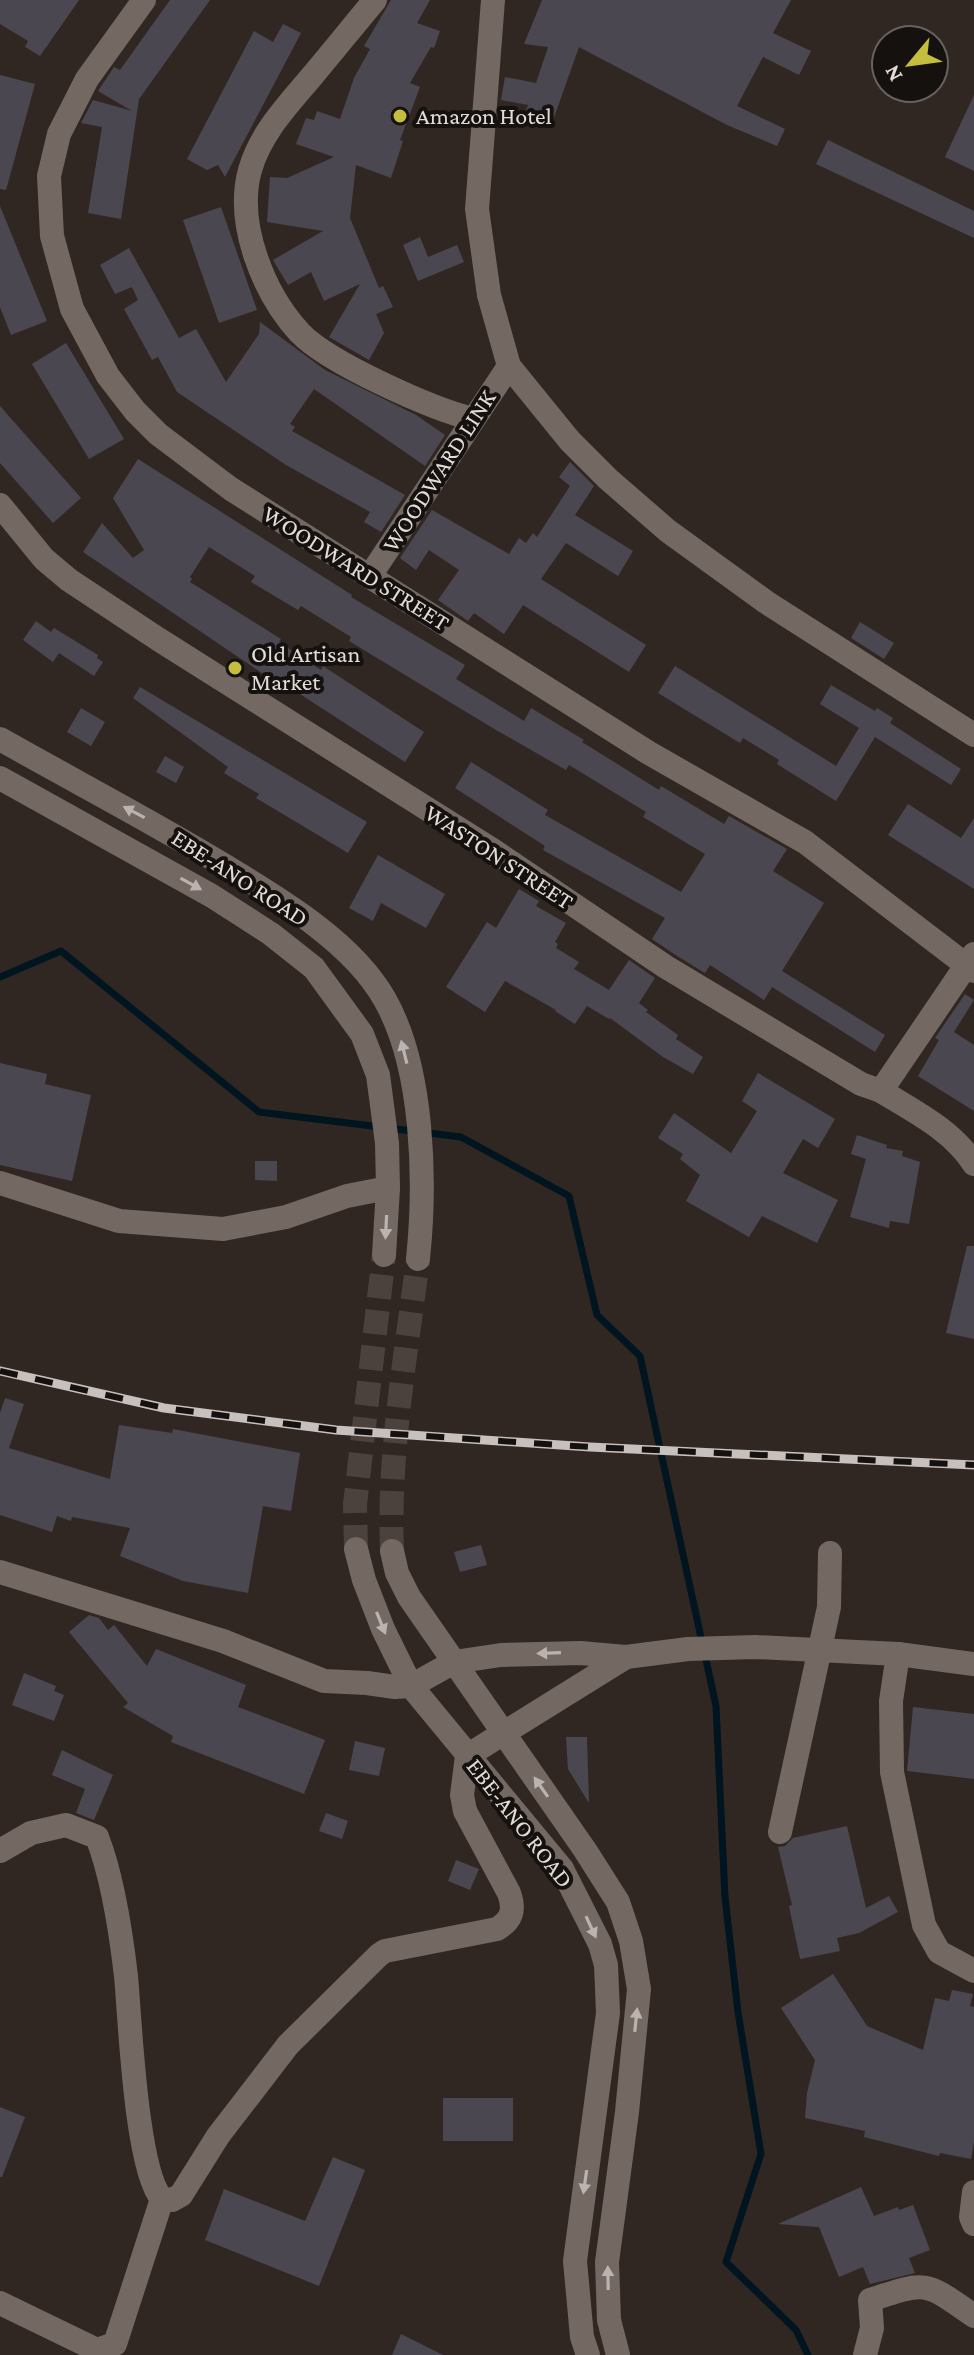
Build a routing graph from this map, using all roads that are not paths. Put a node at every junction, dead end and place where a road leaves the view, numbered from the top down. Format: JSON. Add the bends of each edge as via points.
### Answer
{"nodes":[{"id":1,"x":144,"y":0,"type":"edge"},
{"id":2,"x":375,"y":0,"type":"edge"},
{"id":3,"x":493,"y":0,"type":"edge"},
{"id":4,"x":509,"y":366,"type":"junction"},
{"id":5,"x":473,"y":419,"type":"junction"},
{"id":6,"x":0,"y":505,"type":"edge"},
{"id":7,"x":370,"y":576,"type":"junction"},
{"id":8,"x":974,"y":735,"type":"edge"},
{"id":9,"x":0,"y":739,"type":"edge"},
{"id":10,"x":0,"y":778,"type":"edge"},
{"id":11,"x":972,"y":964,"type":"edge"},
{"id":12,"x":881,"y":1091,"type":"junction"},
{"id":13,"x":974,"y":1164,"type":"edge"},
{"id":14,"x":0,"y":1183,"type":"edge"},
{"id":15,"x":388,"y":1188,"type":"junction"},
{"id":16,"x":384,"y":1255,"type":"tunnel mouth"},
{"id":17,"x":418,"y":1259,"type":"tunnel mouth"},
{"id":18,"x":356,"y":1549,"type":"tunnel mouth"},
{"id":19,"x":392,"y":1551,"type":"tunnel mouth"},
{"id":20,"x":830,"y":1553,"type":"dead end"},
{"id":21,"x":0,"y":1572,"type":"edge"},
{"id":22,"x":820,"y":1651,"type":"junction"},
{"id":23,"x":898,"y":1654,"type":"junction"},
{"id":24,"x":626,"y":1657,"type":"junction"},
{"id":25,"x":454,"y":1662,"type":"junction"},
{"id":26,"x":974,"y":1664,"type":"edge"},
{"id":27,"x":411,"y":1686,"type":"junction"},
{"id":28,"x":504,"y":1734,"type":"junction"},
{"id":29,"x":467,"y":1756,"type":"junction"},
{"id":30,"x":780,"y":1832,"type":"dead end"},
{"id":31,"x":0,"y":1851,"type":"edge"},
{"id":32,"x":974,"y":1971,"type":"edge"},
{"id":33,"x":974,"y":2192,"type":"edge"},
{"id":34,"x":162,"y":2199,"type":"junction"},
{"id":35,"x":974,"y":2224,"type":"edge"},
{"id":36,"x":0,"y":2303,"type":"edge"},
{"id":37,"x":974,"y":2316,"type":"edge"},
{"id":38,"x":588,"y":2355,"type":"edge"},
{"id":39,"x":618,"y":2355,"type":"edge"},
{"id":40,"x":865,"y":2355,"type":"edge"}],
"edges":[{"from":1,"to":7,"type":"street","name":"WOODWARD STREET","via":[[87,79],[59,134],[49,176],[52,236],[72,309],[108,376],[158,434],[231,489]]},
{"from":2,"to":5,"type":"street","via":[[268,128],[250,171],[249,231],[269,285],[302,335],[363,374]]},
{"from":3,"to":4,"type":"street","via":[[477,209],[489,295]]},
{"from":4,"to":5,"type":"street","name":"WOODWARD LINK"},
{"from":4,"to":8,"type":"street","via":[[570,441],[668,531],[766,602]]},
{"from":5,"to":7,"type":"street","name":"WOODWARD LINK"},
{"from":6,"to":12,"type":"street","name":"WASTON STREET","via":[[44,559],[69,580],[666,967],[853,1080]]},
{"from":7,"to":11,"type":"street","name":"WOODWARD STREET","via":[[649,753],[805,842]]},
{"from":17,"to":9,"type":"street","name":"EBE-ANO ROAD","one_way":true,"via":[[420,1138],[397,1023],[365,971],[276,897],[148,819]]},
{"from":10,"to":15,"type":"street","name":"EBE-ANO ROAD","one_way":true,"via":[[212,896],[314,968],[362,1034],[378,1075]]},
{"from":11,"to":12,"type":"street"},
{"from":12,"to":13,"type":"street","name":"WASTON STREET","via":[[940,1128]]},
{"from":14,"to":15,"type":"street","via":[[119,1221],[223,1229]]},
{"from":15,"to":16,"type":"street","one_way":true},
{"from":18,"to":27,"type":"street","name":"EBE-ANO ROAD","one_way":true,"via":[[383,1629]]},
{"from":19,"to":25,"type":"street","name":"EBE-ANO ROAD","via":[[409,1597]]},
{"from":20,"to":22,"type":"street","via":[[829,1607]]},
{"from":21,"to":27,"type":"street","via":[[201,1633],[324,1681]]},
{"from":22,"to":23,"type":"street"},
{"from":22,"to":24,"type":"street","via":[[688,1649]]},
{"from":22,"to":30,"type":"street"},
{"from":23,"to":26,"type":"street"},
{"from":23,"to":32,"type":"street","via":[[891,1701],[892,1772],[924,1925],[939,1952]]},
{"from":24,"to":25,"type":"street","one_way":true,"via":[[548,1653]]},
{"from":24,"to":28,"type":"street"},
{"from":25,"to":27,"type":"street"},
{"from":25,"to":28,"type":"street","name":"EBE-ANO ROAD"},
{"from":27,"to":29,"type":"street","name":"EBE-ANO ROAD"},
{"from":28,"to":29,"type":"street"},
{"from":39,"to":28,"type":"street","name":"EBE-ANO ROAD","one_way":true,"via":[[609,2320],[607,2262],[628,2097],[637,1970],[618,1902]]},
{"from":29,"to":34,"type":"street","via":[[465,1811],[509,1893],[513,1904],[507,1923],[379,1955],[288,2045],[218,2136],[181,2195]]},
{"from":29,"to":38,"type":"street","name":"EBE-ANO ROAD","one_way":true,"via":[[562,1869],[606,1965],[608,2013],[575,2261]]},
{"from":31,"to":34,"type":"street","via":[[31,1833],[66,1825],[97,1837],[126,1976],[142,2130]]},
{"from":33,"to":35,"type":"street"},
{"from":34,"to":36,"type":"street","via":[[115,2344],[97,2350]]},
{"from":37,"to":40,"type":"street","via":[[935,2289],[915,2285],[870,2300],[872,2328]]}]}
